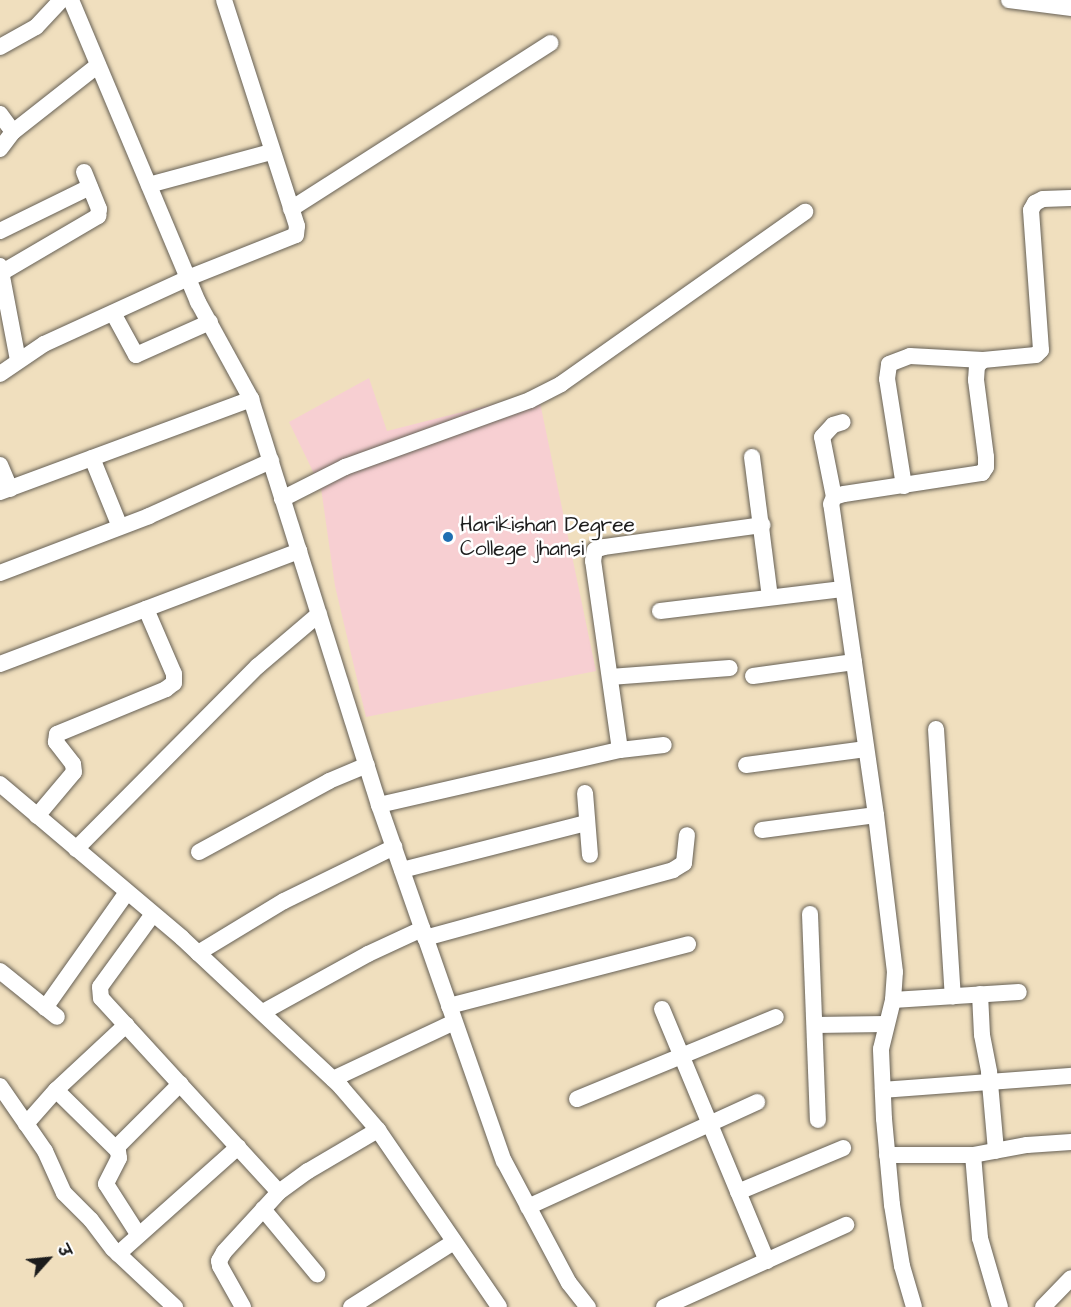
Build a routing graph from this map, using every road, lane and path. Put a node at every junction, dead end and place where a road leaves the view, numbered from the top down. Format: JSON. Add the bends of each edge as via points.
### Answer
{"nodes":[{"id":1,"x":62,"y":0,"type":"edge"},
{"id":2,"x":71,"y":0,"type":"edge"},
{"id":3,"x":224,"y":0,"type":"edge"},
{"id":4,"x":1009,"y":0,"type":"edge"},
{"id":5,"x":1071,"y":8,"type":"edge"},
{"id":6,"x":551,"y":43,"type":"dead end"},
{"id":7,"x":0,"y":47,"type":"edge"},
{"id":8,"x":98,"y":65,"type":"junction"},
{"id":9,"x":0,"y":114,"type":"edge"},
{"id":10,"x":13,"y":132,"type":"junction"},
{"id":11,"x":0,"y":149,"type":"edge"},
{"id":12,"x":271,"y":152,"type":"junction"},
{"id":13,"x":149,"y":185,"type":"junction"},
{"id":14,"x":1071,"y":198,"type":"edge"},
{"id":15,"x":291,"y":208,"type":"junction"},
{"id":16,"x":805,"y":212,"type":"dead end"},
{"id":17,"x":0,"y":231,"type":"edge"},
{"id":18,"x":1,"y":269,"type":"edge"},
{"id":19,"x":188,"y":278,"type":"junction"},
{"id":20,"x":113,"y":313,"type":"junction"},
{"id":21,"x":210,"y":322,"type":"junction"},
{"id":22,"x":18,"y":360,"type":"junction"},
{"id":23,"x":983,"y":360,"type":"junction"},
{"id":24,"x":0,"y":374,"type":"edge"},
{"id":25,"x":250,"y":399,"type":"junction"},
{"id":26,"x":843,"y":422,"type":"dead end"},
{"id":27,"x":752,"y":457,"type":"dead end"},
{"id":28,"x":92,"y":458,"type":"junction"},
{"id":29,"x":271,"y":461,"type":"junction"},
{"id":30,"x":0,"y":465,"type":"edge"},
{"id":31,"x":904,"y":486,"type":"junction"},
{"id":32,"x":5,"y":491,"type":"edge"},
{"id":33,"x":834,"y":497,"type":"junction"},
{"id":34,"x":282,"y":499,"type":"junction"},
{"id":35,"x":762,"y":525,"type":"junction"},
{"id":36,"x":120,"y":527,"type":"junction"},
{"id":37,"x":299,"y":551,"type":"junction"},
{"id":38,"x":0,"y":573,"type":"edge"},
{"id":39,"x":843,"y":589,"type":"junction"},
{"id":40,"x":770,"y":597,"type":"junction"},
{"id":41,"x":146,"y":609,"type":"junction"},
{"id":42,"x":660,"y":611,"type":"dead end"},
{"id":43,"x":319,"y":614,"type":"junction"},
{"id":44,"x":854,"y":662,"type":"junction"},
{"id":45,"x":0,"y":663,"type":"edge"},
{"id":46,"x":730,"y":668,"type":"dead end"},
{"id":47,"x":753,"y":675,"type":"dead end"},
{"id":48,"x":610,"y":678,"type":"junction"},
{"id":49,"x":936,"y":729,"type":"dead end"},
{"id":50,"x":664,"y":745,"type":"dead end"},
{"id":51,"x":866,"y":749,"type":"junction"},
{"id":52,"x":620,"y":750,"type":"junction"},
{"id":53,"x":367,"y":765,"type":"junction"},
{"id":54,"x":746,"y":765,"type":"dead end"},
{"id":55,"x":0,"y":784,"type":"edge"},
{"id":56,"x":585,"y":793,"type":"dead end"},
{"id":57,"x":379,"y":805,"type":"junction"},
{"id":58,"x":876,"y":814,"type":"junction"},
{"id":59,"x":37,"y":816,"type":"junction"},
{"id":60,"x":587,"y":823,"type":"junction"},
{"id":61,"x":762,"y":830,"type":"dead end"},
{"id":62,"x":687,"y":835,"type":"dead end"},
{"id":63,"x":394,"y":847,"type":"junction"},
{"id":64,"x":76,"y":849,"type":"junction"},
{"id":65,"x":199,"y":852,"type":"dead end"},
{"id":66,"x":590,"y":855,"type":"dead end"},
{"id":67,"x":402,"y":870,"type":"junction"},
{"id":68,"x":127,"y":892,"type":"junction"},
{"id":69,"x":153,"y":914,"type":"junction"},
{"id":70,"x":810,"y":915,"type":"dead end"},
{"id":71,"x":423,"y":933,"type":"junction"},
{"id":72,"x":688,"y":944,"type":"dead end"},
{"id":73,"x":198,"y":953,"type":"junction"},
{"id":74,"x":0,"y":971,"type":"edge"},
{"id":75,"x":1019,"y":992,"type":"dead end"},
{"id":76,"x":980,"y":994,"type":"junction"},
{"id":77,"x":953,"y":996,"type":"junction"},
{"id":78,"x":893,"y":1000,"type":"junction"},
{"id":79,"x":662,"y":1009,"type":"dead end"},
{"id":80,"x":263,"y":1012,"type":"junction"},
{"id":81,"x":451,"y":1014,"type":"junction"},
{"id":82,"x":776,"y":1017,"type":"dead end"},
{"id":83,"x":886,"y":1024,"type":"junction"},
{"id":84,"x":126,"y":1025,"type":"junction"},
{"id":85,"x":814,"y":1025,"type":"junction"},
{"id":86,"x":681,"y":1054,"type":"junction"},
{"id":87,"x":1071,"y":1076,"type":"edge"},
{"id":88,"x":333,"y":1079,"type":"junction"},
{"id":89,"x":990,"y":1082,"type":"junction"},
{"id":90,"x":180,"y":1084,"type":"junction"},
{"id":91,"x":0,"y":1086,"type":"edge"},
{"id":92,"x":56,"y":1090,"type":"junction"},
{"id":93,"x":883,"y":1090,"type":"junction"},
{"id":94,"x":577,"y":1099,"type":"dead end"},
{"id":95,"x":757,"y":1102,"type":"dead end"},
{"id":96,"x":818,"y":1120,"type":"dead end"},
{"id":97,"x":710,"y":1123,"type":"junction"},
{"id":98,"x":26,"y":1124,"type":"junction"},
{"id":99,"x":378,"y":1130,"type":"junction"},
{"id":100,"x":1071,"y":1142,"type":"edge"},
{"id":101,"x":238,"y":1147,"type":"junction"},
{"id":102,"x":116,"y":1148,"type":"junction"},
{"id":103,"x":843,"y":1148,"type":"dead end"},
{"id":104,"x":996,"y":1151,"type":"junction"},
{"id":105,"x":887,"y":1155,"type":"junction"},
{"id":106,"x":973,"y":1155,"type":"junction"},
{"id":107,"x":279,"y":1192,"type":"junction"},
{"id":108,"x":738,"y":1192,"type":"junction"},
{"id":109,"x":528,"y":1207,"type":"junction"},
{"id":110,"x":263,"y":1209,"type":"junction"},
{"id":111,"x":846,"y":1225,"type":"dead end"},
{"id":112,"x":138,"y":1234,"type":"junction"},
{"id":113,"x":454,"y":1242,"type":"junction"},
{"id":114,"x":118,"y":1254,"type":"junction"},
{"id":115,"x":767,"y":1261,"type":"junction"},
{"id":116,"x":317,"y":1274,"type":"dead end"},
{"id":117,"x":1068,"y":1289,"type":"edge"},
{"id":118,"x":175,"y":1307,"type":"edge"},
{"id":119,"x":243,"y":1307,"type":"edge"},
{"id":120,"x":351,"y":1307,"type":"edge"},
{"id":121,"x":499,"y":1307,"type":"edge"},
{"id":122,"x":588,"y":1307,"type":"edge"},
{"id":123,"x":663,"y":1307,"type":"edge"},
{"id":124,"x":914,"y":1307,"type":"edge"},
{"id":125,"x":1000,"y":1307,"type":"edge"},
{"id":126,"x":1043,"y":1307,"type":"edge"}],
"edges":[{"from":1,"to":7,"type":"street","via":[[36,27]]},
{"from":2,"to":8,"type":"street"},
{"from":3,"to":12,"type":"street"},
{"from":4,"to":5,"type":"street"},
{"from":6,"to":15,"type":"street"},
{"from":8,"to":10,"type":"street"},
{"from":8,"to":13,"type":"street"},
{"from":9,"to":10,"type":"street"},
{"from":10,"to":11,"type":"street"},
{"from":12,"to":13,"type":"street"},
{"from":12,"to":15,"type":"street"},
{"from":13,"to":19,"type":"street"},
{"from":14,"to":23,"type":"street","via":[[1043,199],[1031,210],[1041,350],[1036,355]]},
{"from":15,"to":19,"type":"street","via":[[298,232],[292,238]]},
{"from":16,"to":34,"type":"street","via":[[561,384],[530,400],[345,467]]},
{"from":17,"to":18,"type":"street","via":[[87,179],[99,209],[95,219]]},
{"from":18,"to":22,"type":"street"},
{"from":19,"to":20,"type":"street"},
{"from":19,"to":21,"type":"street"},
{"from":20,"to":21,"type":"street","via":[[136,355]]},
{"from":20,"to":22,"type":"street"},
{"from":21,"to":25,"type":"street"},
{"from":22,"to":24,"type":"street"},
{"from":23,"to":31,"type":"street","via":[[977,366],[976,380],[986,457],[982,474]]},
{"from":23,"to":31,"type":"street","via":[[910,356],[889,364],[887,379]]},
{"from":25,"to":28,"type":"street"},
{"from":25,"to":29,"type":"street"},
{"from":26,"to":33,"type":"street","via":[[833,425],[822,437]]},
{"from":27,"to":35,"type":"street"},
{"from":28,"to":32,"type":"street"},
{"from":28,"to":36,"type":"street"},
{"from":29,"to":34,"type":"street"},
{"from":29,"to":36,"type":"street"},
{"from":30,"to":32,"type":"street"},
{"from":31,"to":33,"type":"street"},
{"from":33,"to":39,"type":"street","via":[[831,504]]},
{"from":34,"to":37,"type":"street"},
{"from":35,"to":40,"type":"street"},
{"from":35,"to":48,"type":"street","via":[[595,550],[593,561]]},
{"from":36,"to":38,"type":"street"},
{"from":37,"to":41,"type":"street"},
{"from":37,"to":43,"type":"street"},
{"from":39,"to":40,"type":"street"},
{"from":39,"to":44,"type":"street"},
{"from":40,"to":42,"type":"street"},
{"from":41,"to":45,"type":"street"},
{"from":41,"to":59,"type":"street","via":[[174,674],[174,683],[57,734],[56,742],[73,764],[74,772]]},
{"from":43,"to":53,"type":"street"},
{"from":43,"to":64,"type":"street","via":[[258,666]]},
{"from":44,"to":47,"type":"street"},
{"from":44,"to":51,"type":"street"},
{"from":46,"to":48,"type":"street"},
{"from":48,"to":52,"type":"street"},
{"from":49,"to":77,"type":"street"},
{"from":50,"to":52,"type":"street"},
{"from":51,"to":54,"type":"street"},
{"from":51,"to":58,"type":"street"},
{"from":52,"to":57,"type":"street"},
{"from":53,"to":57,"type":"street"},
{"from":53,"to":65,"type":"street","via":[[329,781]]},
{"from":55,"to":59,"type":"street"},
{"from":56,"to":60,"type":"street"},
{"from":57,"to":63,"type":"street"},
{"from":58,"to":61,"type":"street"},
{"from":58,"to":78,"type":"street","via":[[895,972]]},
{"from":59,"to":64,"type":"street"},
{"from":60,"to":66,"type":"street"},
{"from":60,"to":67,"type":"street"},
{"from":62,"to":71,"type":"street","via":[[684,863],[673,870]]},
{"from":63,"to":67,"type":"street"},
{"from":63,"to":73,"type":"street","via":[[284,901]]},
{"from":64,"to":68,"type":"street"},
{"from":67,"to":71,"type":"street"},
{"from":68,"to":69,"type":"street"},
{"from":68,"to":74,"type":"street","via":[[51,1012]]},
{"from":69,"to":73,"type":"street"},
{"from":69,"to":84,"type":"street","via":[[99,991],[103,1002]]},
{"from":70,"to":85,"type":"street"},
{"from":71,"to":80,"type":"street","via":[[368,954]]},
{"from":71,"to":81,"type":"street"},
{"from":72,"to":81,"type":"street"},
{"from":73,"to":80,"type":"street"},
{"from":75,"to":76,"type":"street"},
{"from":76,"to":77,"type":"street"},
{"from":76,"to":89,"type":"street"},
{"from":77,"to":78,"type":"street"},
{"from":78,"to":83,"type":"street"},
{"from":79,"to":86,"type":"street"},
{"from":80,"to":88,"type":"street"},
{"from":81,"to":88,"type":"street"},
{"from":81,"to":109,"type":"street","via":[[504,1161]]},
{"from":82,"to":86,"type":"street"},
{"from":83,"to":85,"type":"street"},
{"from":83,"to":93,"type":"street","via":[[881,1048]]},
{"from":84,"to":90,"type":"street"},
{"from":84,"to":92,"type":"street"},
{"from":85,"to":96,"type":"street"},
{"from":86,"to":94,"type":"street"},
{"from":86,"to":97,"type":"street"},
{"from":87,"to":89,"type":"street"},
{"from":88,"to":99,"type":"street"},
{"from":89,"to":93,"type":"street"},
{"from":89,"to":104,"type":"street"},
{"from":90,"to":101,"type":"street"},
{"from":90,"to":102,"type":"street"},
{"from":91,"to":98,"type":"street"},
{"from":92,"to":98,"type":"street"},
{"from":92,"to":102,"type":"street"},
{"from":93,"to":105,"type":"street"},
{"from":95,"to":97,"type":"street"},
{"from":97,"to":108,"type":"street"},
{"from":97,"to":109,"type":"street"},
{"from":98,"to":114,"type":"street","via":[[45,1151],[64,1193]]},
{"from":99,"to":107,"type":"street"},
{"from":99,"to":113,"type":"street"},
{"from":100,"to":104,"type":"street"},
{"from":101,"to":107,"type":"street"},
{"from":101,"to":112,"type":"street"},
{"from":102,"to":112,"type":"street","via":[[119,1158],[106,1184]]},
{"from":103,"to":108,"type":"street"},
{"from":104,"to":106,"type":"street"},
{"from":105,"to":106,"type":"street"},
{"from":105,"to":124,"type":"street","via":[[902,1266]]},
{"from":106,"to":125,"type":"street","via":[[980,1238]]},
{"from":107,"to":110,"type":"street"},
{"from":108,"to":115,"type":"street"},
{"from":109,"to":122,"type":"street","via":[[568,1283]]},
{"from":110,"to":116,"type":"street"},
{"from":110,"to":119,"type":"street","via":[[219,1261]]},
{"from":111,"to":115,"type":"street"},
{"from":112,"to":114,"type":"street"},
{"from":113,"to":120,"type":"street"},
{"from":113,"to":121,"type":"street"},
{"from":114,"to":118,"type":"street"},
{"from":115,"to":123,"type":"street"},
{"from":117,"to":126,"type":"street"}]}
